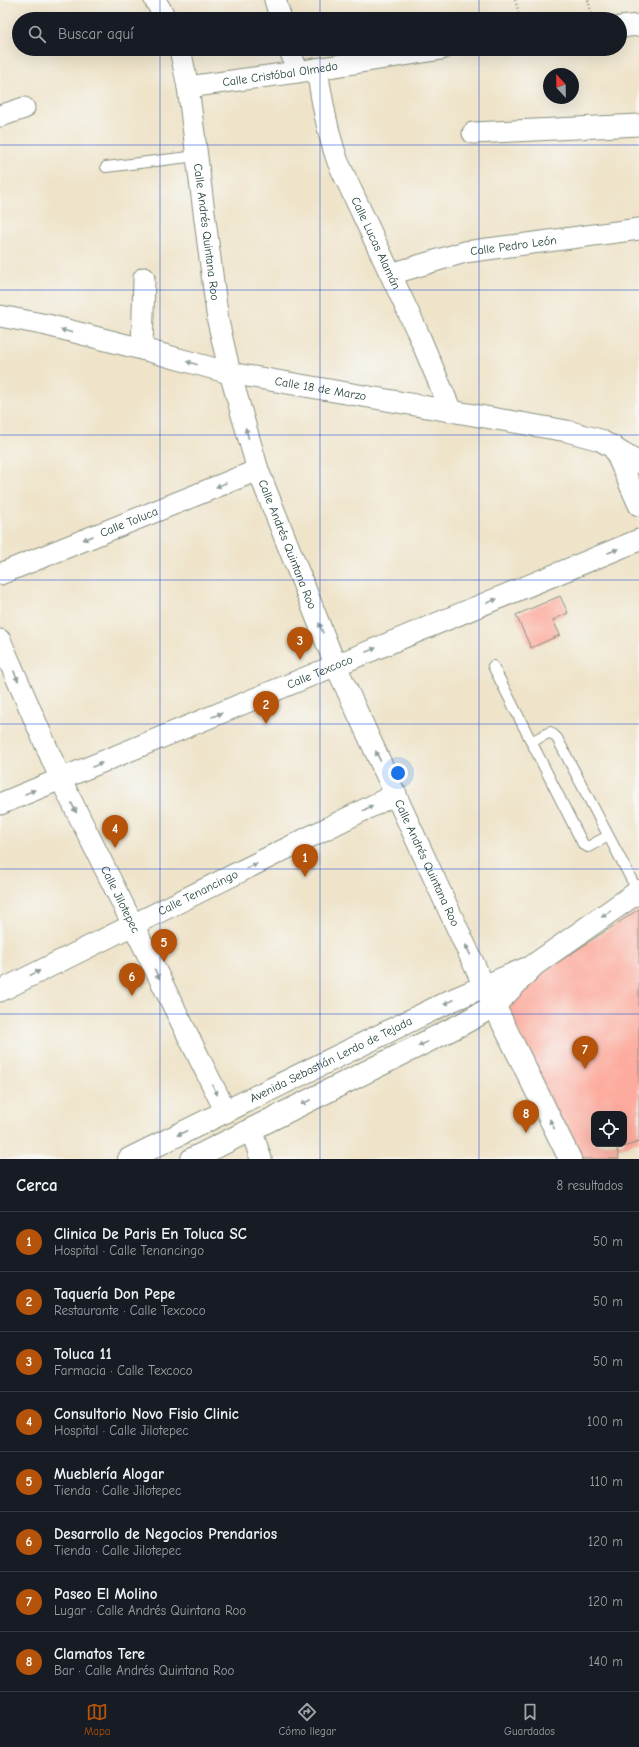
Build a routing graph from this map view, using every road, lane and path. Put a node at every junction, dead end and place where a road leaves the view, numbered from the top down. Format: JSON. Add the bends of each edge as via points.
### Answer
{"nodes":[{"id":1,"x":155,"y":0,"type":"edge"},
{"id":2,"x":275,"y":0,"type":"edge"},
{"id":3,"x":515,"y":0,"type":"edge"},
{"id":4,"x":588,"y":0,"type":"edge"},
{"id":5,"x":162,"y":12,"type":"edge"},
{"id":6,"x":279,"y":12,"type":"edge"},
{"id":7,"x":519,"y":12,"type":"edge"},
{"id":8,"x":591,"y":12,"type":"edge"},
{"id":9,"x":639,"y":25,"type":"edge"},
{"id":10,"x":627,"y":26,"type":"edge"},
{"id":11,"x":181,"y":56,"type":"edge"},
{"id":12,"x":296,"y":56,"type":"edge"},
{"id":13,"x":397,"y":56,"type":"edge"},
{"id":14,"x":307,"y":70,"type":"junction"},
{"id":15,"x":188,"y":87,"type":"junction"},
{"id":16,"x":24,"y":108,"type":"dead end"},
{"id":17,"x":0,"y":116,"type":"edge"},
{"id":18,"x":639,"y":125,"type":"edge"},
{"id":19,"x":473,"y":133,"type":"dead end"},
{"id":20,"x":197,"y":156,"type":"junction"},
{"id":21,"x":106,"y":166,"type":"dead end"},
{"id":22,"x":639,"y":229,"type":"edge"},
{"id":23,"x":391,"y":274,"type":"junction"},
{"id":24,"x":144,"y":278,"type":"dead end"},
{"id":25,"x":0,"y":316,"type":"edge"},
{"id":26,"x":142,"y":349,"type":"junction"},
{"id":27,"x":230,"y":374,"type":"junction"},
{"id":28,"x":451,"y":411,"type":"junction"},
{"id":29,"x":612,"y":446,"type":"junction"},
{"id":30,"x":639,"y":463,"type":"edge"},
{"id":31,"x":258,"y":470,"type":"junction"},
{"id":32,"x":639,"y":505,"type":"edge"},
{"id":33,"x":639,"y":540,"type":"edge"},
{"id":34,"x":0,"y":574,"type":"edge"},
{"id":35,"x":0,"y":640,"type":"edge"},
{"id":36,"x":335,"y":664,"type":"junction"},
{"id":37,"x":493,"y":666,"type":"dead end"},
{"id":38,"x":531,"y":742,"type":"junction"},
{"id":39,"x":61,"y":780,"type":"junction"},
{"id":40,"x":396,"y":794,"type":"junction"},
{"id":41,"x":0,"y":804,"type":"edge"},
{"id":42,"x":608,"y":836,"type":"junction"},
{"id":43,"x":638,"y":891,"type":"edge"},
{"id":44,"x":132,"y":926,"type":"junction"},
{"id":45,"x":534,"y":965,"type":"junction"},
{"id":46,"x":484,"y":986,"type":"junction"},
{"id":47,"x":0,"y":990,"type":"edge"},
{"id":48,"x":494,"y":1006,"type":"junction"},
{"id":49,"x":226,"y":1112,"type":"junction"},
{"id":50,"x":251,"y":1129,"type":"junction"},
{"id":51,"x":129,"y":1159,"type":"edge"},
{"id":52,"x":192,"y":1159,"type":"edge"},
{"id":53,"x":261,"y":1159,"type":"edge"},
{"id":54,"x":570,"y":1159,"type":"edge"}],
"edges":[{"from":1,"to":5,"type":"street"},
{"from":2,"to":6,"type":"street"},
{"from":3,"to":7,"type":"path"},
{"from":4,"to":8,"type":"path"},
{"from":9,"to":10,"type":"street"},
{"from":11,"to":15,"type":"street","name":"Calle Andrés Quintana Roo"},
{"from":12,"to":14,"type":"street","name":"Calle Lucas Alamán"},
{"from":13,"to":14,"type":"street","name":"Calle Cristóbal Olmedo"},
{"from":14,"to":15,"type":"street","name":"Calle Cristóbal Olmedo"},
{"from":14,"to":23,"type":"street","name":"Calle Lucas Alamán","via":[[345,176]]},
{"from":15,"to":20,"type":"street","name":"Calle Andrés Quintana Roo"},
{"from":16,"to":17,"type":"street"},
{"from":18,"to":19,"type":"street"},
{"from":20,"to":21,"type":"lane"},
{"from":20,"to":27,"type":"street","name":"Calle Andrés Quintana Roo","via":[[218,321]]},
{"from":22,"to":23,"type":"street","name":"Calle Pedro León","via":[[466,252]]},
{"from":23,"to":28,"type":"street","name":"Calle Lucas Alamán"},
{"from":24,"to":26,"type":"street"},
{"from":26,"to":25,"type":"street","name":"Calle 18 de Marzo","one_way":true},
{"from":27,"to":26,"type":"street","name":"Calle 18 de Marzo","one_way":true},
{"from":27,"to":28,"type":"street","name":"Calle 18 de Marzo"},
{"from":31,"to":27,"type":"street","name":"Calle Andrés Quintana Roo","one_way":true},
{"from":28,"to":29,"type":"street","name":"Calle 18 de Marzo","via":[[567,431]]},
{"from":29,"to":30,"type":"street","name":"Calle 18 de Marzo"},
{"from":29,"to":32,"type":"street"},
{"from":31,"to":34,"type":"street","name":"Calle Toluca","one_way":true},
{"from":36,"to":31,"type":"street","name":"Calle Andrés Quintana Roo","one_way":true},
{"from":36,"to":33,"type":"street","name":"Calle Texcoco","one_way":true},
{"from":35,"to":39,"type":"street","name":"Calle Jilotepec","one_way":true},
{"from":39,"to":36,"type":"street","name":"Calle Texcoco","one_way":true},
{"from":40,"to":36,"type":"street","name":"Calle Andrés Quintana Roo","one_way":true},
{"from":37,"to":38,"type":"lane"},
{"from":38,"to":42,"type":"lane","via":[[550,732],[555,735]]},
{"from":38,"to":42,"type":"lane","via":[[584,846],[590,846]]},
{"from":41,"to":39,"type":"street","name":"Calle Texcoco","one_way":true},
{"from":39,"to":44,"type":"street","name":"Calle Jilotepec","one_way":true},
{"from":44,"to":40,"type":"street","name":"Calle Tenancingo","one_way":true},
{"from":46,"to":40,"type":"street","name":"Calle Andrés Quintana Roo","one_way":true},
{"from":42,"to":43,"type":"lane"},
{"from":43,"to":45,"type":"main road","name":"Avenida Sebastián Lerdo de Tejada","one_way":true},
{"from":47,"to":44,"type":"street","name":"Calle Tenancingo","one_way":true},
{"from":44,"to":49,"type":"street","name":"Calle Jilotepec","one_way":true},
{"from":45,"to":46,"type":"main road","name":"Avenida Sebastián Lerdo de Tejada"},
{"from":45,"to":48,"type":"main road","name":"Avenida Sebastián Lerdo de Tejada"},
{"from":46,"to":48,"type":"main road","name":"Calle Andrés Quintana Roo"},
{"from":46,"to":49,"type":"main road","name":"Avenida Sebastián Lerdo de Tejada","one_way":true},
{"from":48,"to":50,"type":"main road","name":"Avenida Sebastián Lerdo de Tejada","one_way":true},
{"from":54,"to":48,"type":"main road","name":"Calle Andrés Quintana Roo","one_way":true},
{"from":49,"to":51,"type":"main road","name":"Avenida Sebastián Lerdo de Tejada","one_way":true},
{"from":50,"to":52,"type":"main road","name":"Avenida Sebastián Lerdo de Tejada"},
{"from":50,"to":53,"type":"street"}]}
